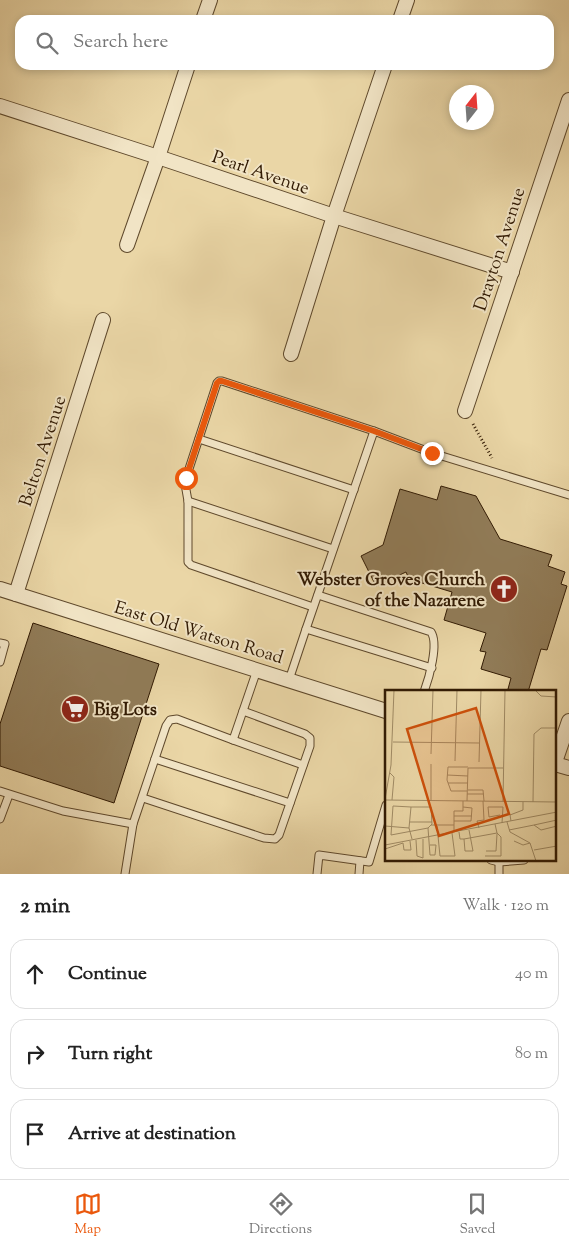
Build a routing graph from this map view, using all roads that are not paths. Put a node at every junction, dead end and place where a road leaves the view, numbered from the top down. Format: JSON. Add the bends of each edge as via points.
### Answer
{"nodes":[{"id":1,"x":210,"y":0,"type":"edge"},
{"id":2,"x":407,"y":0,"type":"edge"},
{"id":3,"x":205,"y":15,"type":"edge"},
{"id":4,"x":402,"y":15,"type":"edge"},
{"id":5,"x":186,"y":70,"type":"edge"},
{"id":6,"x":383,"y":70,"type":"edge"},
{"id":7,"x":569,"y":100,"type":"edge"},
{"id":8,"x":0,"y":106,"type":"edge"},
{"id":9,"x":158,"y":158,"type":"junction"},
{"id":10,"x":334,"y":216,"type":"junction"},
{"id":11,"x":127,"y":245,"type":"dead end"},
{"id":12,"x":512,"y":272,"type":"junction"},
{"id":13,"x":103,"y":320,"type":"dead end"},
{"id":14,"x":291,"y":354,"type":"dead end"},
{"id":15,"x":465,"y":411,"type":"road end"},
{"id":16,"x":374,"y":431,"type":"junction"},
{"id":17,"x":199,"y":438,"type":"junction"},
{"id":18,"x":354,"y":490,"type":"junction"},
{"id":19,"x":569,"y":495,"type":"edge"},
{"id":20,"x":188,"y":501,"type":"junction"},
{"id":21,"x":334,"y":549,"type":"junction"},
{"id":22,"x":0,"y":589,"type":"edge"},
{"id":23,"x":16,"y":594,"type":"junction"},
{"id":24,"x":318,"y":594,"type":"junction"},
{"id":25,"x":313,"y":607,"type":"junction"},
{"id":26,"x":306,"y":628,"type":"junction"},
{"id":27,"x":0,"y":643,"type":"edge"},
{"id":28,"x":0,"y":662,"type":"edge"},
{"id":29,"x":432,"y":668,"type":"junction"},
{"id":30,"x":258,"y":670,"type":"junction"},
{"id":31,"x":289,"y":680,"type":"junction"},
{"id":32,"x":425,"y":690,"type":"edge"},
{"id":33,"x":243,"y":711,"type":"junction"},
{"id":34,"x":385,"y":711,"type":"edge"},
{"id":35,"x":569,"y":721,"type":"edge"},
{"id":36,"x":233,"y":740,"type":"junction"},
{"id":37,"x":155,"y":758,"type":"junction"},
{"id":38,"x":556,"y":760,"type":"edge"},
{"id":39,"x":556,"y":763,"type":"edge"},
{"id":40,"x":303,"y":765,"type":"junction"},
{"id":41,"x":569,"y":768,"type":"edge"},
{"id":42,"x":0,"y":792,"type":"edge"},
{"id":43,"x":9,"y":795,"type":"junction"},
{"id":44,"x":143,"y":798,"type":"junction"},
{"id":45,"x":290,"y":803,"type":"junction"},
{"id":46,"x":385,"y":808,"type":"edge"},
{"id":47,"x":0,"y":819,"type":"edge"},
{"id":48,"x":134,"y":824,"type":"junction"},
{"id":49,"x":360,"y":861,"type":"junction"},
{"id":50,"x":499,"y":862,"type":"edge"},
{"id":51,"x":125,"y":874,"type":"edge"},
{"id":52,"x":317,"y":874,"type":"edge"},
{"id":53,"x":359,"y":874,"type":"edge"},
{"id":54,"x":498,"y":874,"type":"edge"}],
"edges":[{"from":1,"to":3,"type":"street"},
{"from":2,"to":4,"type":"street"},
{"from":5,"to":9,"type":"street"},
{"from":6,"to":10,"type":"street"},
{"from":7,"to":12,"type":"street","name":"Drayton Avenue"},
{"from":8,"to":9,"type":"street","name":"Pearl Avenue"},
{"from":9,"to":10,"type":"street","name":"Pearl Avenue"},
{"from":9,"to":11,"type":"street"},
{"from":10,"to":12,"type":"street","name":"Pearl Avenue"},
{"from":10,"to":14,"type":"street"},
{"from":12,"to":15,"type":"street","name":"Drayton Avenue"},
{"from":13,"to":23,"type":"street","name":"Belton Avenue"},
{"from":16,"to":17,"type":"lane","via":[[219,381]]},
{"from":16,"to":18,"type":"lane"},
{"from":16,"to":19,"type":"lane","via":[[432,453]]},
{"from":17,"to":18,"type":"lane"},
{"from":17,"to":20,"type":"lane","via":[[186,478]]},
{"from":18,"to":21,"type":"lane"},
{"from":20,"to":21,"type":"lane"},
{"from":20,"to":25,"type":"lane","via":[[188,562],[191,565]]},
{"from":21,"to":24,"type":"lane"},
{"from":22,"to":23,"type":"street","name":"East Old Watson Road"},
{"from":23,"to":30,"type":"street","name":"East Old Watson Road"},
{"from":24,"to":25,"type":"lane"},
{"from":24,"to":29,"type":"lane","via":[[431,632],[434,638]]},
{"from":25,"to":26,"type":"lane"},
{"from":26,"to":29,"type":"lane"},
{"from":26,"to":31,"type":"lane"},
{"from":27,"to":28,"type":"lane","via":[[5,644]]},
{"from":29,"to":32,"type":"lane"},
{"from":30,"to":31,"type":"street","name":"East Old Watson Road"},
{"from":30,"to":33,"type":"lane"},
{"from":31,"to":34,"type":"street","name":"East Old Watson Road"},
{"from":33,"to":36,"type":"lane"},
{"from":33,"to":40,"type":"lane","via":[[310,738]]},
{"from":35,"to":38,"type":"street"},
{"from":36,"to":37,"type":"lane","via":[[177,719],[170,720]]},
{"from":36,"to":40,"type":"lane"},
{"from":37,"to":44,"type":"lane"},
{"from":37,"to":45,"type":"lane"},
{"from":39,"to":41,"type":"street"},
{"from":40,"to":45,"type":"lane"},
{"from":42,"to":43,"type":"lane"},
{"from":43,"to":47,"type":"lane"},
{"from":43,"to":48,"type":"lane","via":[[63,811]]},
{"from":44,"to":45,"type":"lane","via":[[275,839]]},
{"from":44,"to":48,"type":"lane"},
{"from":46,"to":49,"type":"lane","via":[[369,862]]},
{"from":48,"to":51,"type":"lane"},
{"from":49,"to":52,"type":"lane","via":[[319,855]]},
{"from":49,"to":53,"type":"lane"},
{"from":50,"to":54,"type":"lane"}]}
